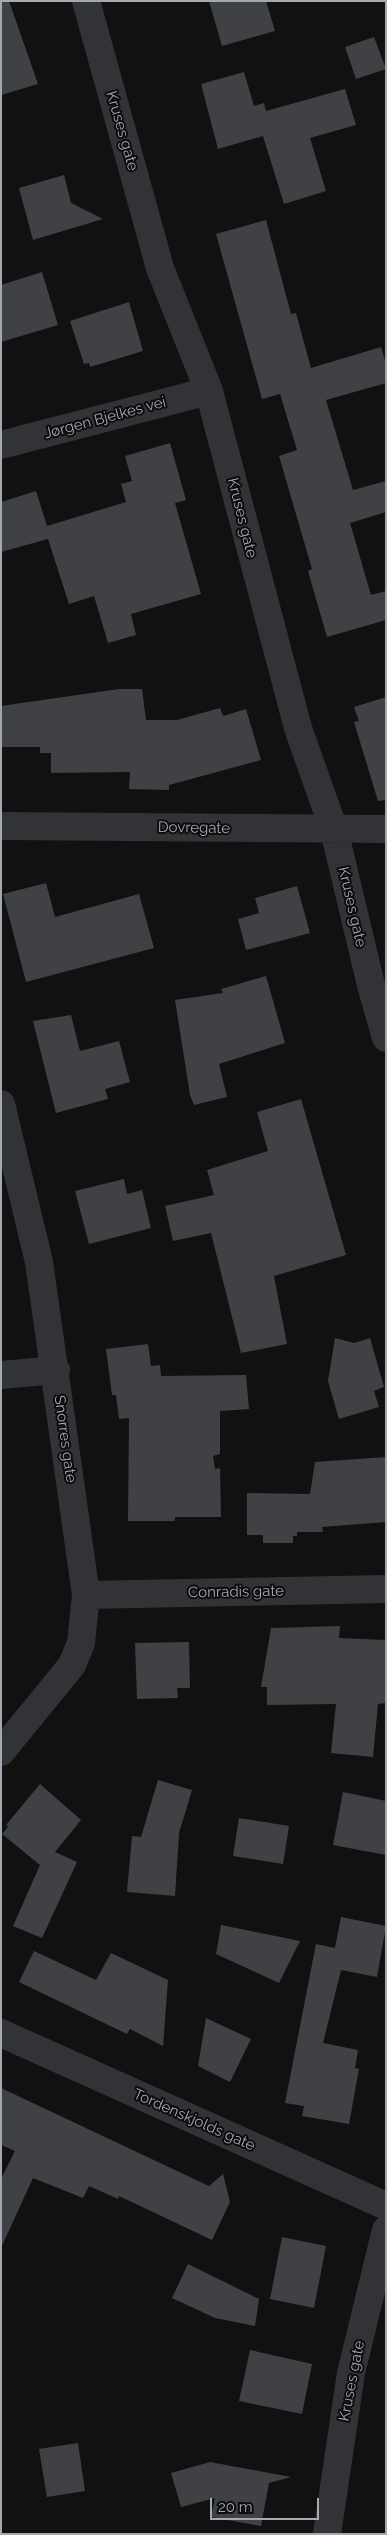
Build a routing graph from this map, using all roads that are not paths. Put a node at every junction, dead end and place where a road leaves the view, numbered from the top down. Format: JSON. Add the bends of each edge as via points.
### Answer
{"nodes":[{"id":1,"x":86,"y":1,"type":"edge"},
{"id":2,"x":209,"y":391,"type":"junction"},
{"id":3,"x":1,"y":445,"type":"edge"},
{"id":4,"x":1,"y":826,"type":"edge"},
{"id":5,"x":386,"y":829,"type":"edge"},
{"id":6,"x":334,"y":830,"type":"junction"},
{"id":7,"x":386,"y":1038,"type":"edge"},
{"id":8,"x":1,"y":1104,"type":"edge"},
{"id":9,"x":56,"y":1370,"type":"junction"},
{"id":10,"x":1,"y":1374,"type":"edge"},
{"id":11,"x":386,"y":1589,"type":"edge"},
{"id":12,"x":86,"y":1595,"type":"junction"},
{"id":13,"x":1,"y":1752,"type":"edge"},
{"id":14,"x":1,"y":2033,"type":"edge"},
{"id":15,"x":386,"y":2206,"type":"edge"},
{"id":16,"x":386,"y":2230,"type":"edge"},
{"id":17,"x":327,"y":2534,"type":"edge"}],
"edges":[{"from":1,"to":2,"type":"street","name":"Kruses gate","via":[[160,268]]},
{"from":2,"to":3,"type":"street","name":"Jørgen Bjelkes vei"},
{"from":2,"to":6,"type":"street","name":"Kruses gate","via":[[298,728]]},
{"from":4,"to":6,"type":"street","name":"Dovregate"},
{"from":5,"to":6,"type":"street","name":"Dovregate"},
{"from":6,"to":7,"type":"street","name":"Kruses gate"},
{"from":8,"to":9,"type":"street","name":"Snorres gate","via":[[39,1262]]},
{"from":9,"to":10,"type":"street"},
{"from":9,"to":12,"type":"street","name":"Snorres gate"},
{"from":11,"to":12,"type":"street","name":"Conradis gate"},
{"from":12,"to":13,"type":"street","name":"Snorres gate","via":[[81,1643],[72,1665]]},
{"from":14,"to":15,"type":"street","name":"Tordenskjolds gate"},
{"from":16,"to":17,"type":"street","name":"Kruses gate","via":[[351,2373]]}]}
